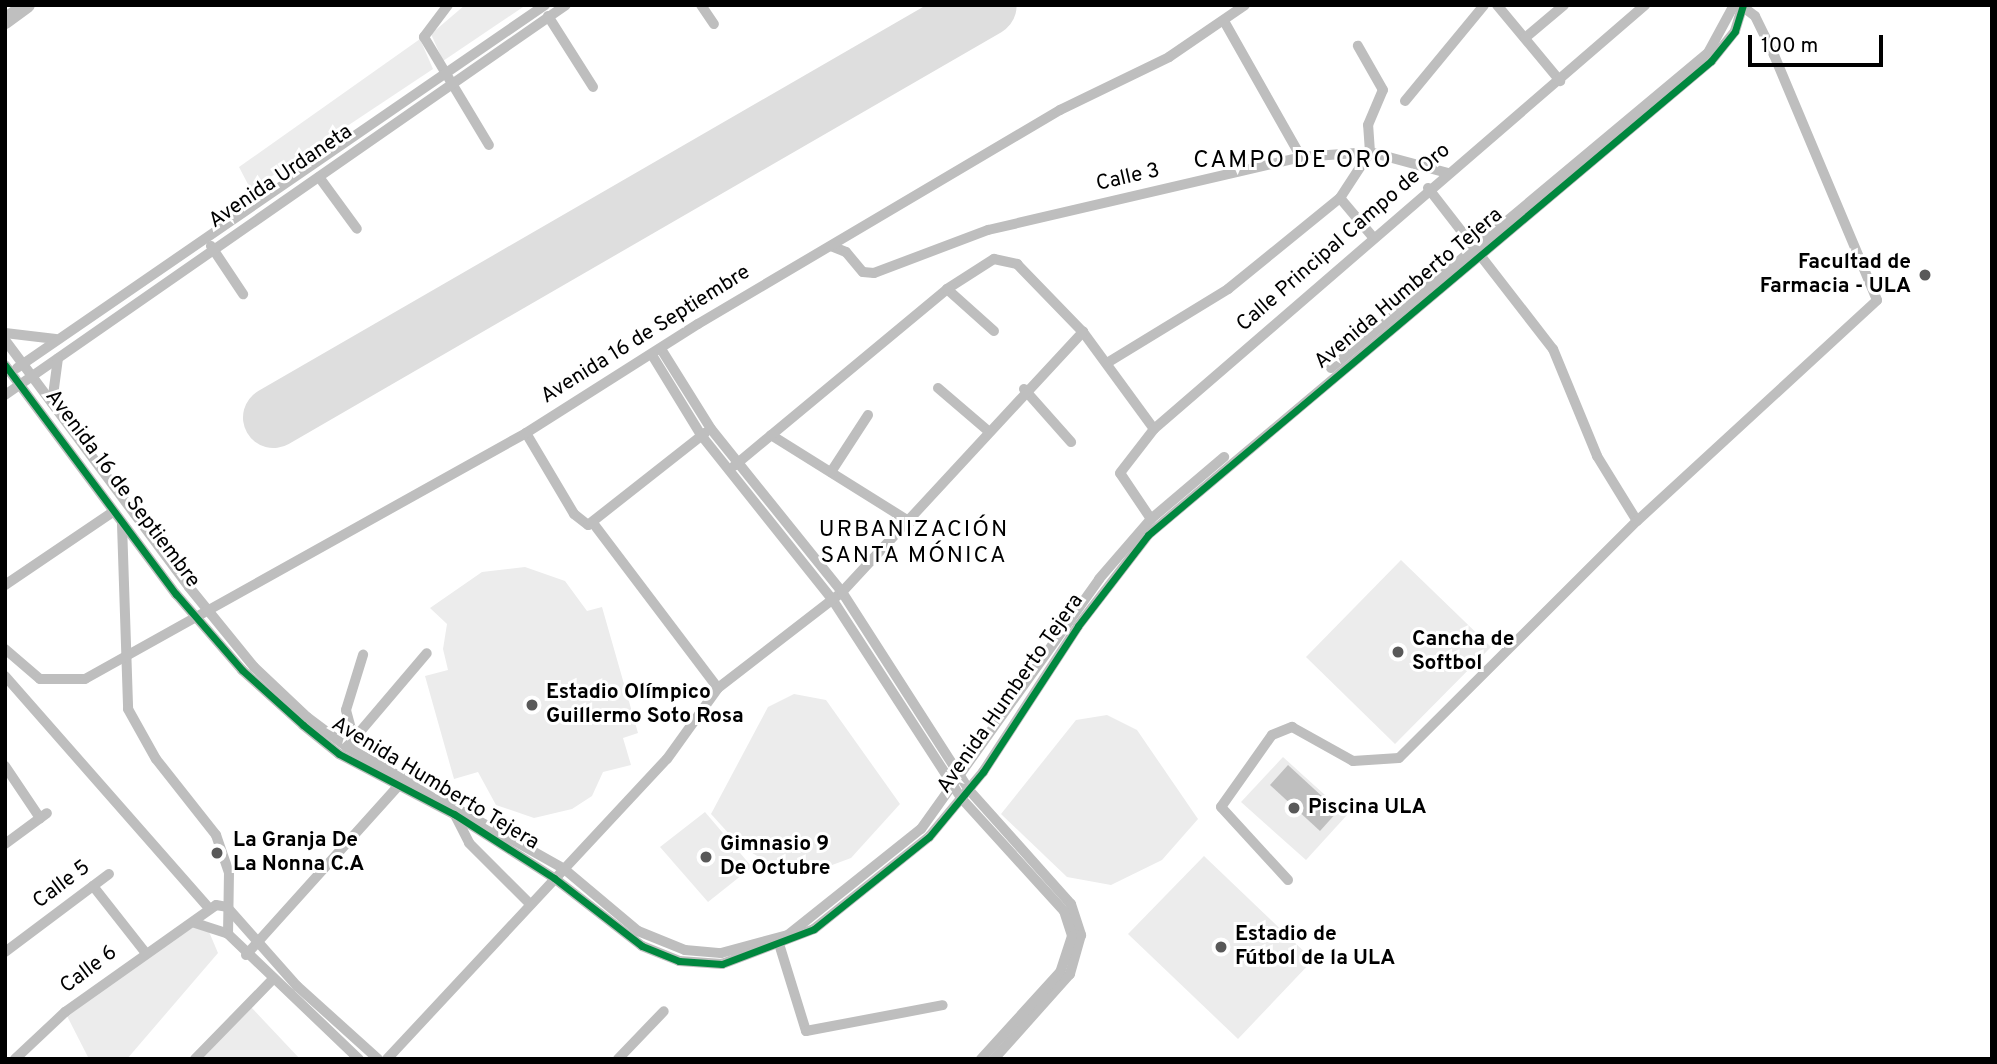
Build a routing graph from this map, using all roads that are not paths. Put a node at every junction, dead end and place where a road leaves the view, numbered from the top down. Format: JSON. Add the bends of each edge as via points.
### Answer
{"nodes":[{"id":1,"x":448,"y":5,"type":"edge"},
{"id":2,"x":566,"y":5,"type":"edge"},
{"id":3,"x":701,"y":5,"type":"edge"},
{"id":4,"x":1245,"y":5,"type":"edge"},
{"id":5,"x":1484,"y":5,"type":"edge"},
{"id":6,"x":1497,"y":5,"type":"edge"},
{"id":7,"x":1564,"y":5,"type":"edge"},
{"id":8,"x":1645,"y":5,"type":"edge"},
{"id":9,"x":1740,"y":6,"type":"edge"},
{"id":10,"x":1634,"y":10,"type":"edge"},
{"id":11,"x":547,"y":11,"type":"edge"},
{"id":12,"x":1224,"y":21,"type":"junction"},
{"id":13,"x":714,"y":24,"type":"dead end"},
{"id":14,"x":1525,"y":38,"type":"junction"},
{"id":15,"x":1358,"y":46,"type":"dead end"},
{"id":16,"x":449,"y":80,"type":"junction"},
{"id":17,"x":1560,"y":81,"type":"junction"},
{"id":18,"x":593,"y":86,"type":"dead end"},
{"id":19,"x":1405,"y":101,"type":"dead end"},
{"id":20,"x":489,"y":145,"type":"dead end"},
{"id":21,"x":1370,"y":152,"type":"junction"},
{"id":22,"x":1301,"y":157,"type":"junction"},
{"id":23,"x":1448,"y":173,"type":"junction"},
{"id":24,"x":319,"y":177,"type":"junction"},
{"id":25,"x":1428,"y":188,"type":"junction"},
{"id":26,"x":1340,"y":198,"type":"junction"},
{"id":27,"x":357,"y":229,"type":"dead end"},
{"id":28,"x":1372,"y":236,"type":"junction"},
{"id":29,"x":211,"y":246,"type":"junction"},
{"id":30,"x":831,"y":246,"type":"junction"},
{"id":31,"x":1474,"y":253,"type":"junction"},
{"id":32,"x":947,"y":289,"type":"junction"},
{"id":33,"x":243,"y":294,"type":"dead end"},
{"id":34,"x":994,"y":331,"type":"dead end"},
{"id":35,"x":1083,"y":332,"type":"junction"},
{"id":36,"x":5,"y":334,"type":"edge"},
{"id":37,"x":57,"y":339,"type":"junction"},
{"id":38,"x":5,"y":341,"type":"edge"},
{"id":39,"x":656,"y":352,"type":"junction"},
{"id":40,"x":59,"y":356,"type":"junction"},
{"id":41,"x":1107,"y":363,"type":"junction"},
{"id":42,"x":22,"y":364,"type":"junction"},
{"id":43,"x":7,"y":371,"type":"edge"},
{"id":44,"x":31,"y":376,"type":"junction"},
{"id":45,"x":19,"y":384,"type":"junction"},
{"id":46,"x":939,"y":388,"type":"dead end"},
{"id":47,"x":1024,"y":389,"type":"junction"},
{"id":48,"x":28,"y":395,"type":"junction"},
{"id":49,"x":5,"y":396,"type":"edge"},
{"id":50,"x":52,"y":403,"type":"junction"},
{"id":51,"x":868,"y":415,"type":"dead end"},
{"id":52,"x":1154,"y":429,"type":"junction"},
{"id":53,"x":987,"y":430,"type":"junction"},
{"id":54,"x":706,"y":432,"type":"junction"},
{"id":55,"x":526,"y":433,"type":"junction"},
{"id":56,"x":771,"y":435,"type":"junction"},
{"id":57,"x":1071,"y":442,"type":"dead end"},
{"id":58,"x":733,"y":467,"type":"junction"},
{"id":59,"x":831,"y":472,"type":"junction"},
{"id":60,"x":113,"y":512,"type":"junction"},
{"id":61,"x":1151,"y":519,"type":"junction"},
{"id":62,"x":1637,"y":521,"type":"junction"},
{"id":63,"x":910,"y":522,"type":"junction"},
{"id":64,"x":593,"y":523,"type":"junction"},
{"id":65,"x":122,"y":524,"type":"junction"},
{"id":66,"x":5,"y":585,"type":"edge"},
{"id":67,"x":842,"y":592,"type":"junction"},
{"id":68,"x":832,"y":599,"type":"junction"},
{"id":69,"x":208,"y":609,"type":"junction"},
{"id":70,"x":197,"y":615,"type":"junction"},
{"id":71,"x":5,"y":649,"type":"edge"},
{"id":72,"x":427,"y":653,"type":"dead end"},
{"id":73,"x":363,"y":655,"type":"dead end"},
{"id":74,"x":126,"y":657,"type":"junction"},
{"id":75,"x":5,"y":677,"type":"edge"},
{"id":76,"x":718,"y":688,"type":"junction"},
{"id":77,"x":351,"y":744,"type":"junction"},
{"id":78,"x":5,"y":766,"type":"edge"},
{"id":79,"x":401,"y":782,"type":"junction"},
{"id":80,"x":958,"y":784,"type":"junction"},
{"id":81,"x":966,"y":795,"type":"junction"},
{"id":82,"x":454,"y":814,"type":"junction"},
{"id":83,"x":5,"y":844,"type":"edge"},
{"id":84,"x":563,"y":868,"type":"junction"},
{"id":85,"x":109,"y":874,"type":"dead end"},
{"id":86,"x":554,"y":878,"type":"junction"},
{"id":87,"x":1289,"y":880,"type":"dead end"},
{"id":88,"x":93,"y":886,"type":"junction"},
{"id":89,"x":530,"y":904,"type":"junction"},
{"id":90,"x":207,"y":906,"type":"junction"},
{"id":91,"x":227,"y":907,"type":"junction"},
{"id":92,"x":195,"y":923,"type":"junction"},
{"id":93,"x":228,"y":934,"type":"junction"},
{"id":94,"x":256,"y":943,"type":"junction"},
{"id":95,"x":780,"y":947,"type":"junction"},
{"id":96,"x":5,"y":952,"type":"edge"},
{"id":97,"x":145,"y":952,"type":"junction"},
{"id":98,"x":246,"y":955,"type":"junction"},
{"id":99,"x":273,"y":979,"type":"junction"},
{"id":100,"x":943,"y":1006,"type":"dead end"},
{"id":101,"x":664,"y":1011,"type":"dead end"},
{"id":102,"x":5,"y":1054,"type":"edge"},
{"id":103,"x":10,"y":1059,"type":"edge"},
{"id":104,"x":15,"y":1059,"type":"edge"},
{"id":105,"x":195,"y":1059,"type":"edge"},
{"id":106,"x":359,"y":1059,"type":"edge"},
{"id":107,"x":378,"y":1059,"type":"edge"},
{"id":108,"x":387,"y":1059,"type":"edge"},
{"id":109,"x":618,"y":1059,"type":"edge"},
{"id":110,"x":981,"y":1059,"type":"edge"},
{"id":111,"x":994,"y":1059,"type":"edge"}],
"edges":[{"from":1,"to":16,"type":"street","via":[[424,37]]},
{"from":2,"to":11,"type":"street","name":"Avenida Urdaneta"},
{"from":3,"to":13,"type":"street"},
{"from":4,"to":12,"type":"street","name":"Avenida 16 de Septiembre"},
{"from":5,"to":19,"type":"street"},
{"from":6,"to":14,"type":"street"},
{"from":7,"to":14,"type":"street"},
{"from":8,"to":10,"type":"street","name":"Calle Principal Campo de Oro"},
{"from":9,"to":31,"type":"street","name":"Avenida Humberto Tejera","via":[[1708,53]]},
{"from":9,"to":62,"type":"street","via":[[1755,16],[1774,55],[1877,300]]},
{"from":10,"to":17,"type":"street","name":"Calle Principal Campo de Oro"},
{"from":11,"to":16,"type":"street","name":"Avenida Urdaneta"},
{"from":11,"to":18,"type":"street"},
{"from":12,"to":22,"type":"street"},
{"from":12,"to":30,"type":"street","name":"Avenida 16 de Septiembre"},
{"from":14,"to":17,"type":"street"},
{"from":15,"to":21,"type":"street","via":[[1384,90],[1368,125]]},
{"from":16,"to":20,"type":"street"},
{"from":16,"to":24,"type":"street","name":"Avenida Urdaneta"},
{"from":16,"to":37,"type":"street","name":"Avenida Urdaneta"},
{"from":17,"to":23,"type":"street","name":"Calle Principal Campo de Oro"},
{"from":21,"to":22,"type":"street","name":"Calle 3"},
{"from":21,"to":23,"type":"street","name":"Calle 3"},
{"from":21,"to":26,"type":"street"},
{"from":22,"to":30,"type":"street","name":"Calle 3","via":[[988,230],[874,273],[863,272],[846,251]]},
{"from":23,"to":25,"type":"street","name":"Calle Principal Campo de Oro"},
{"from":24,"to":27,"type":"street"},
{"from":24,"to":29,"type":"street","name":"Avenida Urdaneta"},
{"from":25,"to":28,"type":"street","name":"Calle Principal Campo de Oro"},
{"from":25,"to":31,"type":"street"},
{"from":26,"to":28,"type":"street"},
{"from":26,"to":41,"type":"street","via":[[1228,289]]},
{"from":28,"to":52,"type":"street","name":"Calle Principal Campo de Oro"},
{"from":29,"to":33,"type":"street"},
{"from":29,"to":40,"type":"street","name":"Avenida Urdaneta"},
{"from":30,"to":39,"type":"street","name":"Avenida 16 de Septiembre"},
{"from":31,"to":61,"type":"street","name":"Avenida Humberto Tejera"},
{"from":31,"to":62,"type":"street","via":[[1553,349],[1597,456]]},
{"from":31,"to":81,"type":"street","name":"Avenida Humberto Tejera","via":[[1148,535],[1078,626]]},
{"from":32,"to":34,"type":"street"},
{"from":32,"to":35,"type":"street","via":[[984,263],[1006,259]]},
{"from":32,"to":56,"type":"street"},
{"from":35,"to":41,"type":"street"},
{"from":35,"to":47,"type":"street"},
{"from":36,"to":37,"type":"street"},
{"from":37,"to":42,"type":"street","name":"Avenida Urdaneta"},
{"from":38,"to":42,"type":"street","name":"Avenida 16 de Septiembre"},
{"from":39,"to":54,"type":"street"},
{"from":39,"to":55,"type":"street","name":"Avenida 16 de Septiembre"},
{"from":40,"to":44,"type":"street","name":"Avenida Urdaneta"},
{"from":40,"to":50,"type":"street"},
{"from":41,"to":52,"type":"street"},
{"from":42,"to":43,"type":"street","name":"Avenida Urdaneta"},
{"from":42,"to":44,"type":"street","name":"Avenida 16 de Septiembre"},
{"from":43,"to":45,"type":"street","name":"Avenida 16 de Septiembre"},
{"from":44,"to":45,"type":"street","name":"Avenida Urdaneta"},
{"from":44,"to":50,"type":"street","name":"Avenida 16 de Septiembre"},
{"from":45,"to":48,"type":"street","name":"Avenida 16 de Septiembre"},
{"from":45,"to":49,"type":"street","name":"Avenida Urdaneta"},
{"from":46,"to":53,"type":"street"},
{"from":47,"to":53,"type":"street"},
{"from":47,"to":57,"type":"street"},
{"from":48,"to":49,"type":"street"},
{"from":48,"to":60,"type":"street","name":"Avenida 16 de Septiembre"},
{"from":50,"to":69,"type":"street","name":"Avenida 16 de Septiembre"},
{"from":51,"to":59,"type":"street"},
{"from":52,"to":61,"type":"street","name":"Calle Principal Campo de Oro","via":[[1120,473]]},
{"from":53,"to":63,"type":"street"},
{"from":54,"to":58,"type":"street"},
{"from":54,"to":64,"type":"street"},
{"from":55,"to":64,"type":"street","via":[[574,514],[581,523]]},
{"from":55,"to":69,"type":"street","name":"Avenida 16 de Septiembre"},
{"from":56,"to":58,"type":"street"},
{"from":56,"to":59,"type":"street"},
{"from":58,"to":67,"type":"street"},
{"from":58,"to":68,"type":"street"},
{"from":59,"to":63,"type":"street"},
{"from":60,"to":65,"type":"street","name":"Avenida 16 de Septiembre"},
{"from":60,"to":66,"type":"street"},
{"from":61,"to":80,"type":"street","name":"Avenida Humberto Tejera","via":[[1065,624]]},
{"from":62,"to":87,"type":"street","via":[[1399,758],[1353,761],[1292,727],[1272,736],[1221,807]]},
{"from":63,"to":67,"type":"street"},
{"from":64,"to":76,"type":"street"},
{"from":65,"to":70,"type":"street","name":"Avenida 16 de Septiembre"},
{"from":65,"to":74,"type":"street"},
{"from":67,"to":68,"type":"street"},
{"from":67,"to":80,"type":"street"},
{"from":68,"to":76,"type":"street"},
{"from":68,"to":80,"type":"street"},
{"from":69,"to":70,"type":"street"},
{"from":69,"to":77,"type":"street","name":"Avenida Humberto Tejera","via":[[254,667]]},
{"from":70,"to":74,"type":"street"},
{"from":70,"to":79,"type":"street","name":"Avenida Humberto Tejera","via":[[242,670],[303,725]]},
{"from":71,"to":74,"type":"street","via":[[32,675],[59,683],[80,681]]},
{"from":72,"to":77,"type":"street"},
{"from":73,"to":77,"type":"street","via":[[346,710]]},
{"from":74,"to":91,"type":"street","via":[[128,709],[156,759],[216,835],[229,872]]},
{"from":75,"to":90,"type":"street"},
{"from":76,"to":84,"type":"street","via":[[667,759]]},
{"from":77,"to":79,"type":"street","name":"Avenida Humberto Tejera"},
{"from":78,"to":83,"type":"street","via":[[44,815]]},
{"from":79,"to":82,"type":"street","name":"Avenida Humberto Tejera"},
{"from":79,"to":84,"type":"street","name":"Avenida Humberto Tejera"},
{"from":79,"to":94,"type":"street"},
{"from":80,"to":81,"type":"street"},
{"from":80,"to":84,"type":"street","name":"Avenida Humberto Tejera","via":[[921,830],[788,935],[721,953],[685,950],[638,931]]},
{"from":81,"to":95,"type":"street","name":"Avenida Humberto Tejera","via":[[897,862],[814,929]]},
{"from":81,"to":110,"type":"street","via":[[1064,911],[1072,936],[1059,972]]},
{"from":81,"to":111,"type":"street","via":[[1071,904],[1082,935],[1070,974]]},
{"from":82,"to":86,"type":"street","name":"Avenida Humberto Tejera"},
{"from":82,"to":89,"type":"street","via":[[469,844]]},
{"from":84,"to":86,"type":"street"},
{"from":85,"to":88,"type":"street","name":"Calle 5"},
{"from":86,"to":89,"type":"street"},
{"from":86,"to":95,"type":"street","name":"Avenida Humberto Tejera","via":[[618,931],[679,961],[722,964]]},
{"from":88,"to":96,"type":"street","name":"Calle 5"},
{"from":88,"to":97,"type":"street"},
{"from":89,"to":108,"type":"street"},
{"from":90,"to":91,"type":"street"},
{"from":90,"to":92,"type":"street"},
{"from":91,"to":93,"type":"street"},
{"from":91,"to":94,"type":"street"},
{"from":92,"to":93,"type":"street"},
{"from":92,"to":97,"type":"street","name":"Calle 6"},
{"from":93,"to":98,"type":"street"},
{"from":94,"to":98,"type":"street"},
{"from":94,"to":107,"type":"street"},
{"from":95,"to":100,"type":"street","via":[[806,1031]]},
{"from":97,"to":104,"type":"street","name":"Calle 6"},
{"from":98,"to":99,"type":"street"},
{"from":99,"to":105,"type":"street"},
{"from":99,"to":106,"type":"street"},
{"from":101,"to":109,"type":"street"},
{"from":102,"to":103,"type":"street"}]}
